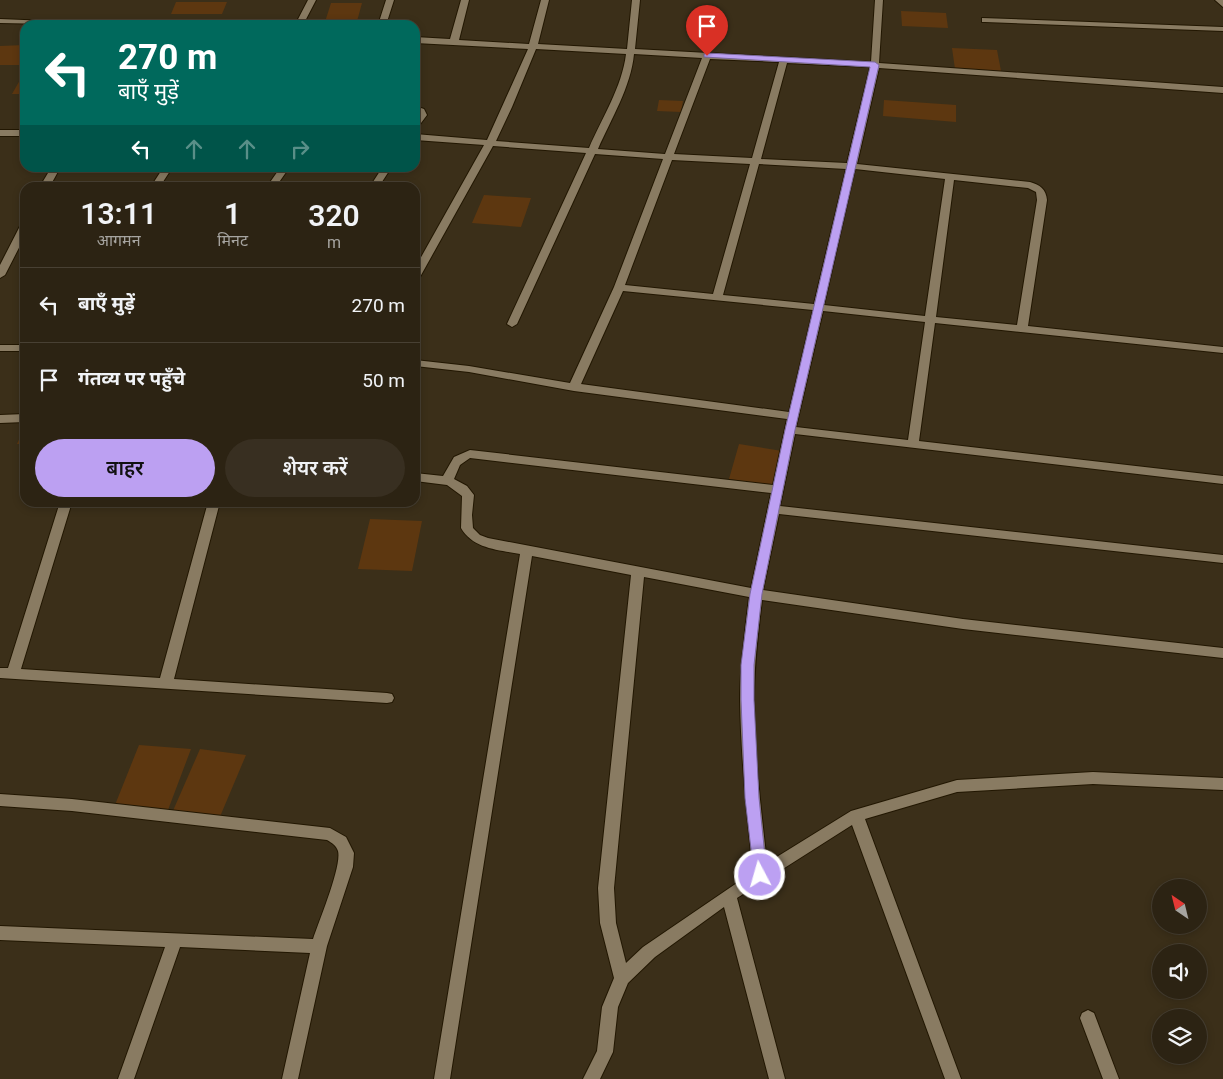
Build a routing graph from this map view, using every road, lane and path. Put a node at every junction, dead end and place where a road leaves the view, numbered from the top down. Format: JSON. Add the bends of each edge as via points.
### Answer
{"nodes":[{"id":1,"x":312,"y":0,"type":"edge"},
{"id":2,"x":390,"y":0,"type":"edge"},
{"id":3,"x":465,"y":0,"type":"edge"},
{"id":4,"x":545,"y":0,"type":"edge"},
{"id":5,"x":636,"y":0,"type":"edge"},
{"id":6,"x":879,"y":0,"type":"edge"},
{"id":7,"x":1219,"y":0,"type":"edge"},
{"id":8,"x":1223,"y":5,"type":"edge"},
{"id":9,"x":302,"y":20,"type":"edge"},
{"id":10,"x":384,"y":20,"type":"edge"},
{"id":11,"x":985,"y":20,"type":"dead end"},
{"id":12,"x":0,"y":21,"type":"edge"},
{"id":13,"x":20,"y":22,"type":"edge"},
{"id":14,"x":1223,"y":29,"type":"edge"},
{"id":15,"x":420,"y":40,"type":"edge"},
{"id":16,"x":454,"y":42,"type":"junction"},
{"id":17,"x":533,"y":46,"type":"junction"},
{"id":18,"x":630,"y":51,"type":"junction"},
{"id":19,"x":707,"y":56,"type":"junction"},
{"id":20,"x":784,"y":60,"type":"junction"},
{"id":21,"x":875,"y":65,"type":"junction"},
{"id":22,"x":1223,"y":90,"type":"edge"},
{"id":23,"x":0,"y":133,"type":"edge"},
{"id":24,"x":20,"y":133,"type":"edge"},
{"id":25,"x":420,"y":137,"type":"edge"},
{"id":26,"x":490,"y":143,"type":"junction"},
{"id":27,"x":593,"y":151,"type":"junction"},
{"id":28,"x":668,"y":157,"type":"junction"},
{"id":29,"x":756,"y":161,"type":"junction"},
{"id":30,"x":851,"y":166,"type":"junction"},
{"id":31,"x":950,"y":176,"type":"junction"},
{"id":32,"x":20,"y":236,"type":"edge"},
{"id":33,"x":420,"y":268,"type":"edge"},
{"id":34,"x":0,"y":275,"type":"edge"},
{"id":35,"x":619,"y":287,"type":"junction"},
{"id":36,"x":717,"y":297,"type":"junction"},
{"id":37,"x":818,"y":308,"type":"junction"},
{"id":38,"x":930,"y":320,"type":"junction"},
{"id":39,"x":512,"y":324,"type":"dead end"},
{"id":40,"x":1022,"y":329,"type":"junction"},
{"id":41,"x":0,"y":348,"type":"edge"},
{"id":42,"x":20,"y":348,"type":"edge"},
{"id":43,"x":1223,"y":350,"type":"edge"},
{"id":44,"x":420,"y":363,"type":"edge"},
{"id":45,"x":574,"y":387,"type":"junction"},
{"id":46,"x":793,"y":416,"type":"junction"},
{"id":47,"x":20,"y":418,"type":"edge"},
{"id":48,"x":0,"y":419,"type":"edge"},
{"id":49,"x":790,"y":430,"type":"junction"},
{"id":50,"x":912,"y":445,"type":"junction"},
{"id":51,"x":420,"y":477,"type":"edge"},
{"id":52,"x":448,"y":480,"type":"junction"},
{"id":53,"x":1223,"y":480,"type":"edge"},
{"id":54,"x":778,"y":490,"type":"junction"},
{"id":55,"x":64,"y":507,"type":"edge"},
{"id":56,"x":213,"y":507,"type":"edge"},
{"id":57,"x":774,"y":508,"type":"junction"},
{"id":58,"x":527,"y":551,"type":"junction"},
{"id":59,"x":1223,"y":559,"type":"edge"},
{"id":60,"x":638,"y":572,"type":"junction"},
{"id":61,"x":756,"y":594,"type":"junction"},
{"id":62,"x":1223,"y":653,"type":"edge"},
{"id":63,"x":7,"y":673,"type":"edge"},
{"id":64,"x":166,"y":683,"type":"junction"},
{"id":65,"x":387,"y":698,"type":"dead end"},
{"id":66,"x":1223,"y":784,"type":"edge"},
{"id":67,"x":0,"y":800,"type":"edge"},
{"id":68,"x":856,"y":815,"type":"junction"},
{"id":69,"x":760,"y":875,"type":"junction"},
{"id":70,"x":729,"y":895,"type":"junction"},
{"id":71,"x":0,"y":933,"type":"edge"},
{"id":72,"x":175,"y":940,"type":"junction"},
{"id":73,"x":319,"y":946,"type":"junction"},
{"id":74,"x":622,"y":978,"type":"junction"},
{"id":75,"x":1088,"y":1018,"type":"dead end"},
{"id":76,"x":126,"y":1079,"type":"edge"},
{"id":77,"x":290,"y":1079,"type":"edge"},
{"id":78,"x":442,"y":1079,"type":"edge"},
{"id":79,"x":591,"y":1079,"type":"edge"},
{"id":80,"x":776,"y":1079,"type":"edge"},
{"id":81,"x":954,"y":1079,"type":"edge"},
{"id":82,"x":1111,"y":1079,"type":"edge"}],
"edges":[{"from":1,"to":9,"type":"street"},
{"from":2,"to":10,"type":"street"},
{"from":3,"to":16,"type":"street"},
{"from":4,"to":17,"type":"street"},
{"from":5,"to":18,"type":"street"},
{"from":6,"to":21,"type":"street"},
{"from":7,"to":8,"type":"street"},
{"from":11,"to":14,"type":"street"},
{"from":12,"to":13,"type":"street"},
{"from":15,"to":16,"type":"street"},
{"from":16,"to":17,"type":"street"},
{"from":17,"to":18,"type":"street"},
{"from":17,"to":26,"type":"street"},
{"from":18,"to":19,"type":"street"},
{"from":18,"to":27,"type":"street","via":[[629,66],[621,88]]},
{"from":19,"to":20,"type":"street"},
{"from":19,"to":28,"type":"street"},
{"from":20,"to":21,"type":"street"},
{"from":20,"to":29,"type":"street"},
{"from":21,"to":22,"type":"street"},
{"from":21,"to":30,"type":"street"},
{"from":23,"to":24,"type":"street"},
{"from":25,"to":26,"type":"street"},
{"from":26,"to":27,"type":"street"},
{"from":26,"to":33,"type":"street"},
{"from":27,"to":28,"type":"street"},
{"from":27,"to":39,"type":"street"},
{"from":28,"to":29,"type":"street"},
{"from":28,"to":35,"type":"street"},
{"from":29,"to":30,"type":"street"},
{"from":29,"to":36,"type":"street"},
{"from":30,"to":31,"type":"street"},
{"from":30,"to":37,"type":"street"},
{"from":31,"to":38,"type":"street"},
{"from":31,"to":40,"type":"street","via":[[1022,184],[1037,188],[1042,193]]},
{"from":32,"to":34,"type":"street"},
{"from":35,"to":36,"type":"street"},
{"from":35,"to":45,"type":"street"},
{"from":36,"to":37,"type":"street"},
{"from":37,"to":38,"type":"street"},
{"from":37,"to":46,"type":"street"},
{"from":38,"to":40,"type":"street"},
{"from":38,"to":50,"type":"street"},
{"from":40,"to":43,"type":"street"},
{"from":41,"to":42,"type":"street"},
{"from":44,"to":45,"type":"street"},
{"from":45,"to":46,"type":"street"},
{"from":46,"to":49,"type":"street"},
{"from":47,"to":48,"type":"street"},
{"from":49,"to":50,"type":"street"},
{"from":49,"to":54,"type":"street"},
{"from":50,"to":53,"type":"street"},
{"from":51,"to":52,"type":"street"},
{"from":52,"to":54,"type":"street","via":[[455,460],[470,454]]},
{"from":52,"to":58,"type":"street","via":[[462,486],[468,495],[465,524],[468,533],[479,541]]},
{"from":54,"to":57,"type":"street"},
{"from":55,"to":63,"type":"street"},
{"from":56,"to":64,"type":"street"},
{"from":57,"to":59,"type":"street"},
{"from":57,"to":61,"type":"street"},
{"from":58,"to":60,"type":"street"},
{"from":58,"to":78,"type":"street"},
{"from":60,"to":61,"type":"street"},
{"from":60,"to":74,"type":"street","via":[[606,888],[608,923]]},
{"from":61,"to":62,"type":"street","via":[[963,624]]},
{"from":61,"to":69,"type":"street","via":[[747,700]]},
{"from":63,"to":64,"type":"street"},
{"from":64,"to":65,"type":"street"},
{"from":66,"to":68,"type":"street","via":[[1093,778],[957,786]]},
{"from":67,"to":73,"type":"street","via":[[330,834],[341,841],[346,852],[345,867]]},
{"from":68,"to":69,"type":"street"},
{"from":68,"to":81,"type":"street"},
{"from":69,"to":70,"type":"street"},
{"from":70,"to":74,"type":"street","via":[[649,952]]},
{"from":70,"to":80,"type":"street"},
{"from":71,"to":72,"type":"street"},
{"from":72,"to":73,"type":"street"},
{"from":72,"to":76,"type":"street"},
{"from":73,"to":77,"type":"street"},
{"from":74,"to":79,"type":"street","via":[[610,1007],[605,1052]]},
{"from":75,"to":82,"type":"street"}]}
